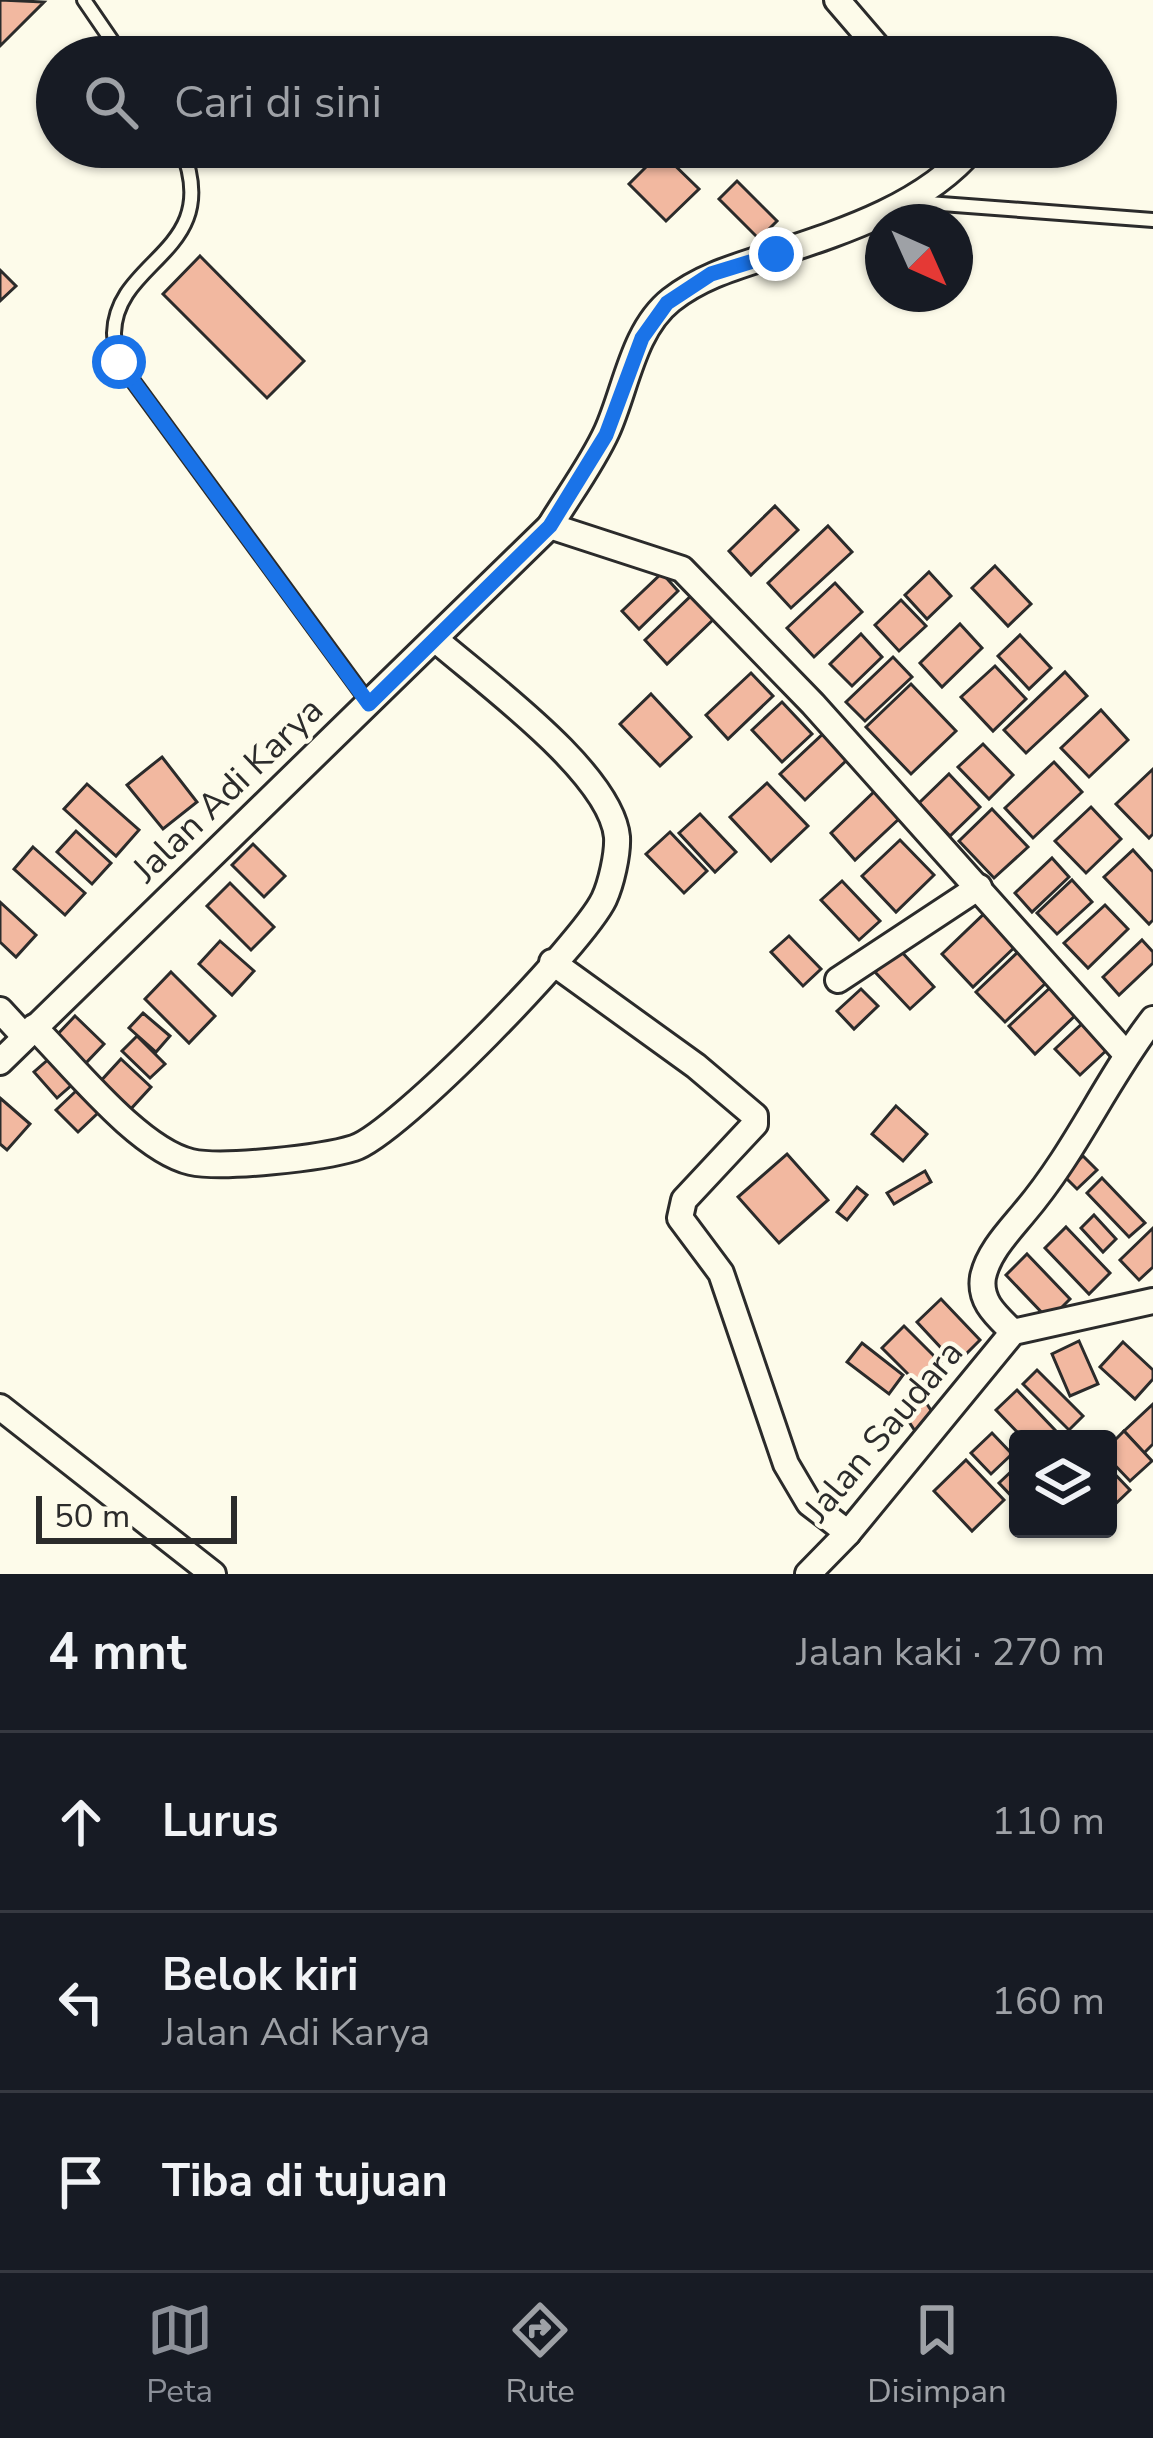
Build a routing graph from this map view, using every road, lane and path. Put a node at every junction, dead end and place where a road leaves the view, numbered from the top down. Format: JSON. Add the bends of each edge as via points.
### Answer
{"nodes":[{"id":1,"x":83,"y":0,"type":"edge"},
{"id":2,"x":837,"y":0,"type":"edge"},
{"id":3,"x":108,"y":36,"type":"edge"},
{"id":4,"x":868,"y":36,"type":"edge"},
{"id":5,"x":190,"y":168,"type":"edge"},
{"id":6,"x":945,"y":168,"type":"edge"},
{"id":7,"x":907,"y":201,"type":"junction"},
{"id":8,"x":1153,"y":220,"type":"edge"},
{"id":9,"x":550,"y":526,"type":"junction"},
{"id":10,"x":435,"y":639,"type":"junction"},
{"id":11,"x":369,"y":704,"type":"junction"},
{"id":12,"x":979,"y":886,"type":"junction"},
{"id":13,"x":552,"y":962,"type":"junction"},
{"id":14,"x":838,"y":980,"type":"dead end"},
{"id":15,"x":0,"y":1010,"type":"edge"},
{"id":16,"x":1153,"y":1019,"type":"edge"},
{"id":17,"x":30,"y":1032,"type":"junction"},
{"id":18,"x":1126,"y":1054,"type":"junction"},
{"id":19,"x":0,"y":1062,"type":"edge"},
{"id":20,"x":1153,"y":1301,"type":"edge"},
{"id":21,"x":1012,"y":1332,"type":"junction"},
{"id":22,"x":0,"y":1407,"type":"edge"},
{"id":23,"x":848,"y":1533,"type":"junction"},
{"id":24,"x":213,"y":1574,"type":"edge"},
{"id":25,"x":808,"y":1574,"type":"edge"}],
"edges":[{"from":1,"to":3,"type":"lane"},
{"from":2,"to":4,"type":"street"},
{"from":5,"to":11,"type":"lane","via":[[192,202],[179,237],[123,300],[114,332],[119,362]]},
{"from":6,"to":7,"type":"street","name":"Jalan Adi Karya"},
{"from":7,"to":8,"type":"lane"},
{"from":7,"to":9,"type":"street","name":"Jalan Adi Karya","via":[[711,274],[667,303],[642,338],[606,435]]},
{"from":9,"to":10,"type":"street","name":"Jalan Adi Karya"},
{"from":9,"to":12,"type":"street","via":[[682,569]]},
{"from":10,"to":11,"type":"street","name":"Jalan Adi Karya"},
{"from":10,"to":13,"type":"street","via":[[552,736],[604,802],[617,836],[604,899]]},
{"from":11,"to":17,"type":"street","name":"Jalan Adi Karya"},
{"from":12,"to":14,"type":"street"},
{"from":12,"to":18,"type":"street"},
{"from":13,"to":17,"type":"street","via":[[426,1095],[358,1148],[315,1156],[210,1165],[168,1153]]},
{"from":13,"to":23,"type":"street","via":[[754,1116],[684,1200],[680,1218],[721,1273],[786,1465],[809,1503]]},
{"from":15,"to":17,"type":"street"},
{"from":16,"to":18,"type":"street","name":"Jalan Saudara"},
{"from":17,"to":19,"type":"street","name":"Jalan Adi Karya"},
{"from":18,"to":21,"type":"street","name":"Jalan Saudara","via":[[1058,1172],[999,1242],[983,1277],[985,1303]]},
{"from":20,"to":21,"type":"street","name":"Jalan Saudara"},
{"from":21,"to":23,"type":"street","name":"Jalan Saudara"},
{"from":22,"to":24,"type":"street"},
{"from":23,"to":25,"type":"street","name":"Jalan Saudara"}]}
